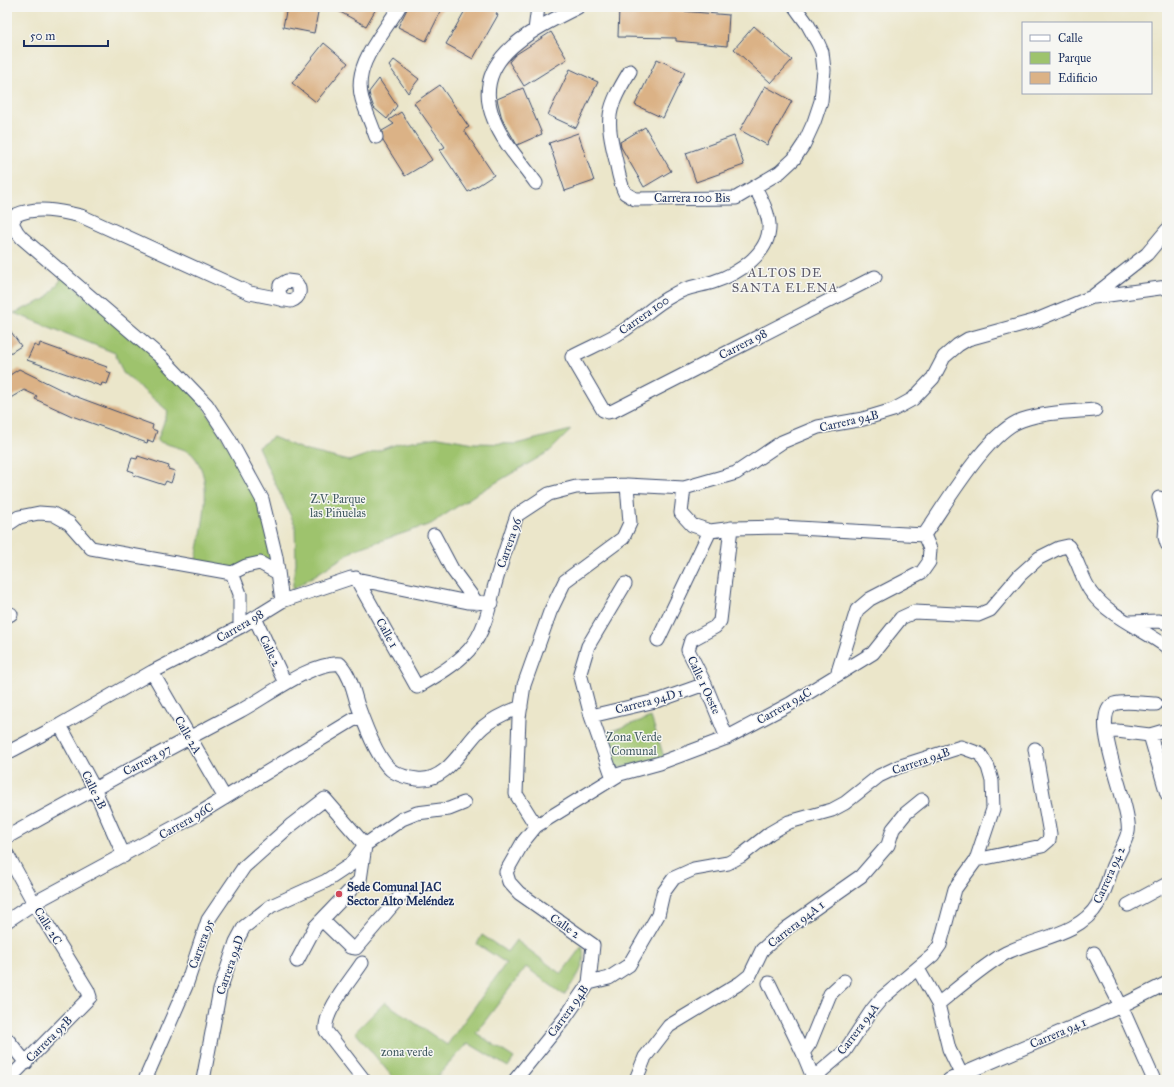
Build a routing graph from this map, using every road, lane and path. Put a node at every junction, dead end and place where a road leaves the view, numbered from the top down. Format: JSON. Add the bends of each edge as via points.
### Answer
{"nodes":[{"id":1,"x":399,"y":7,"type":"edge"},
{"id":2,"x":538,"y":7,"type":"edge"},
{"id":3,"x":578,"y":7,"type":"edge"},
{"id":4,"x":795,"y":7,"type":"edge"},
{"id":5,"x":535,"y":30,"type":"junction"},
{"id":6,"x":630,"y":71,"type":"dead end"},
{"id":7,"x":376,"y":137,"type":"dead end"},
{"id":8,"x":536,"y":183,"type":"dead end"},
{"id":9,"x":755,"y":187,"type":"junction"},
{"id":10,"x":1167,"y":230,"type":"edge"},
{"id":11,"x":875,"y":277,"type":"dead end"},
{"id":12,"x":1167,"y":287,"type":"edge"},
{"id":13,"x":1092,"y":297,"type":"junction"},
{"id":14,"x":283,"y":300,"type":"dead end"},
{"id":15,"x":1095,"y":410,"type":"dead end"},
{"id":16,"x":611,"y":412,"type":"joint"},
{"id":17,"x":627,"y":485,"type":"junction"},
{"id":18,"x":684,"y":488,"type":"junction"},
{"id":19,"x":1160,"y":498,"type":"dead end"},
{"id":20,"x":7,"y":525,"type":"edge"},
{"id":21,"x":731,"y":528,"type":"junction"},
{"id":22,"x":710,"y":531,"type":"junction"},
{"id":23,"x":434,"y":535,"type":"dead end"},
{"id":24,"x":924,"y":535,"type":"junction"},
{"id":25,"x":1167,"y":544,"type":"edge"},
{"id":26,"x":275,"y":550,"type":"junction"},
{"id":27,"x":260,"y":563,"type":"junction"},
{"id":28,"x":232,"y":573,"type":"junction"},
{"id":29,"x":278,"y":573,"type":"junction"},
{"id":30,"x":356,"y":578,"type":"junction"},
{"id":31,"x":626,"y":584,"type":"dead end"},
{"id":32,"x":282,"y":601,"type":"junction"},
{"id":33,"x":477,"y":603,"type":"junction"},
{"id":34,"x":492,"y":603,"type":"junction"},
{"id":35,"x":255,"y":618,"type":"junction"},
{"id":36,"x":1129,"y":622,"type":"junction"},
{"id":37,"x":1167,"y":623,"type":"edge"},
{"id":38,"x":240,"y":627,"type":"junction"},
{"id":39,"x":658,"y":640,"type":"dead end"},
{"id":40,"x":1167,"y":647,"type":"edge"},
{"id":41,"x":152,"y":672,"type":"junction"},
{"id":42,"x":837,"y":675,"type":"junction"},
{"id":43,"x":285,"y":683,"type":"junction"},
{"id":44,"x":705,"y":684,"type":"junction"},
{"id":45,"x":417,"y":687,"type":"joint"},
{"id":46,"x":1156,"y":704,"type":"dead end"},
{"id":47,"x":521,"y":707,"type":"junction"},
{"id":48,"x":361,"y":715,"type":"junction"},
{"id":49,"x":591,"y":716,"type":"junction"},
{"id":50,"x":60,"y":725,"type":"junction"},
{"id":51,"x":1167,"y":730,"type":"edge"},
{"id":52,"x":1106,"y":732,"type":"junction"},
{"id":53,"x":1150,"y":734,"type":"junction"},
{"id":54,"x":189,"y":738,"type":"junction"},
{"id":55,"x":727,"y":738,"type":"junction"},
{"id":56,"x":1035,"y":749,"type":"dead end"},
{"id":57,"x":7,"y":753,"type":"edge"},
{"id":58,"x":613,"y":778,"type":"junction"},
{"id":59,"x":94,"y":788,"type":"junction"},
{"id":60,"x":1167,"y":794,"type":"edge"},
{"id":61,"x":225,"y":798,"type":"junction"},
{"id":62,"x":922,"y":800,"type":"dead end"},
{"id":63,"x":464,"y":803,"type":"dead end"},
{"id":64,"x":536,"y":826,"type":"junction"},
{"id":65,"x":7,"y":837,"type":"edge"},
{"id":66,"x":365,"y":844,"type":"junction"},
{"id":67,"x":7,"y":854,"type":"edge"},
{"id":68,"x":124,"y":856,"type":"junction"},
{"id":69,"x":976,"y":860,"type":"junction"},
{"id":70,"x":508,"y":882,"type":"joint"},
{"id":71,"x":1167,"y":884,"type":"edge"},
{"id":72,"x":403,"y":893,"type":"dead end"},
{"id":73,"x":34,"y":903,"type":"junction"},
{"id":74,"x":1128,"y":905,"type":"dead end"},
{"id":75,"x":322,"y":920,"type":"junction"},
{"id":76,"x":7,"y":921,"type":"edge"},
{"id":77,"x":1094,"y":953,"type":"dead end"},
{"id":78,"x":297,"y":961,"type":"dead end"},
{"id":79,"x":362,"y":963,"type":"dead end"},
{"id":80,"x":918,"y":969,"type":"junction"},
{"id":81,"x":844,"y":981,"type":"dead end"},
{"id":82,"x":589,"y":982,"type":"junction"},
{"id":83,"x":769,"y":983,"type":"dead end"},
{"id":84,"x":1167,"y":983,"type":"edge"},
{"id":85,"x":90,"y":997,"type":"joint"},
{"id":86,"x":938,"y":1004,"type":"junction"},
{"id":87,"x":1121,"y":1006,"type":"junction"},
{"id":88,"x":7,"y":1039,"type":"edge"},
{"id":89,"x":803,"y":1052,"type":"junction"},
{"id":90,"x":26,"y":1063,"type":"junction"},
{"id":91,"x":963,"y":1077,"type":"edge"},
{"id":92,"x":1167,"y":1078,"type":"edge"},
{"id":93,"x":637,"y":1079,"type":"edge"},
{"id":94,"x":813,"y":1079,"type":"edge"},
{"id":95,"x":8,"y":1080,"type":"edge"},
{"id":96,"x":145,"y":1080,"type":"edge"},
{"id":97,"x":203,"y":1080,"type":"edge"},
{"id":98,"x":364,"y":1080,"type":"edge"},
{"id":99,"x":515,"y":1080,"type":"edge"},
{"id":100,"x":948,"y":1080,"type":"edge"},
{"id":101,"x":1154,"y":1080,"type":"edge"},
{"id":102,"x":1162,"y":1080,"type":"edge"}],
"edges":[{"from":1,"to":7,"type":"street","via":[[370,52],[360,78],[362,99]]},
{"from":2,"to":5,"type":"street"},
{"from":3,"to":5,"type":"street"},
{"from":4,"to":9,"type":"street","name":"Carrera 100 Bis","via":[[814,34],[822,52],[824,70],[821,101],[812,128],[799,152],[780,172]]},
{"from":5,"to":8,"type":"street","via":[[517,41],[502,55],[491,80],[489,98],[496,125]]},
{"from":6,"to":9,"type":"street","name":"Carrera 100 Bis","via":[[615,96],[609,118],[609,135],[623,190],[627,196],[635,199],[732,199]]},
{"from":9,"to":16,"type":"street","name":"Carrera 100","via":[[765,207],[769,226],[763,247],[752,260],[722,279],[675,293],[625,330],[572,357],[600,407],[605,412]]},
{"from":10,"to":13,"type":"street","name":"Carrera 94B","via":[[1147,254]]},
{"from":11,"to":16,"type":"street","name":"Carrera 98"},
{"from":12,"to":13,"type":"street"},
{"from":13,"to":18,"type":"street","name":"Carrera 94B","via":[[1034,321],[968,339],[944,357],[933,378],[913,399],[893,410],[863,419],[818,427],[782,442],[736,473]]},
{"from":14,"to":26,"type":"street","via":[[250,293],[81,216],[60,211],[25,211],[16,215],[12,223],[22,238],[163,359],[207,405],[262,499]]},
{"from":15,"to":24,"type":"street","via":[[1021,420],[999,436],[981,454]]},
{"from":17,"to":18,"type":"street","name":"Carrera 96"},
{"from":17,"to":34,"type":"street","name":"Carrera 96","via":[[576,487],[549,494],[517,515],[494,588]]},
{"from":17,"to":47,"type":"street","via":[[630,522],[622,538],[565,581],[550,612],[524,685]]},
{"from":18,"to":22,"type":"street","via":[[681,513],[692,526]]},
{"from":19,"to":25,"type":"street","via":[[1166,524]]},
{"from":20,"to":28,"type":"street","via":[[19,517],[39,513],[53,514],[69,523],[91,548]]},
{"from":21,"to":22,"type":"street"},
{"from":21,"to":24,"type":"street","via":[[780,527]]},
{"from":21,"to":44,"type":"street","name":"Calle 1 Oeste","via":[[720,621],[715,627],[691,640],[688,646]]},
{"from":22,"to":39,"type":"street"},
{"from":23,"to":33,"type":"street","via":[[452,569]]},
{"from":24,"to":42,"type":"street","via":[[930,549],[929,562],[922,572],[875,596],[857,610]]},
{"from":26,"to":27,"type":"street"},
{"from":26,"to":29,"type":"street"},
{"from":27,"to":28,"type":"street"},
{"from":27,"to":29,"type":"street"},
{"from":28,"to":38,"type":"street","via":[[240,594]]},
{"from":29,"to":32,"type":"street"},
{"from":30,"to":32,"type":"street","name":"Carrera 98"},
{"from":30,"to":33,"type":"street","name":"Carrera 98"},
{"from":30,"to":45,"type":"street","name":"Calle 1"},
{"from":31,"to":49,"type":"street","via":[[588,646],[580,674]]},
{"from":32,"to":35,"type":"street","name":"Carrera 98"},
{"from":33,"to":34,"type":"street","name":"Carrera 98"},
{"from":34,"to":45,"type":"street","name":"Carrera 96","via":[[482,629],[470,649],[449,668]]},
{"from":35,"to":38,"type":"street","name":"Carrera 98"},
{"from":35,"to":43,"type":"street","name":"Calle 2"},
{"from":36,"to":37,"type":"street"},
{"from":36,"to":40,"type":"street"},
{"from":36,"to":42,"type":"street","name":"Carrera 94C","via":[[1091,593],[1068,546],[1039,558],[1020,575],[990,610],[978,615],[914,612],[901,618],[873,653]]},
{"from":38,"to":41,"type":"street","name":"Carrera 98"},
{"from":41,"to":50,"type":"street","name":"Carrera 98"},
{"from":41,"to":54,"type":"street","name":"Calle 2A"},
{"from":42,"to":55,"type":"street","name":"Carrera 94C"},
{"from":43,"to":48,"type":"street","name":"Carrera 97","via":[[332,664],[340,664],[347,672]]},
{"from":43,"to":54,"type":"street","name":"Carrera 97"},
{"from":44,"to":49,"type":"street","name":"Carrera 94D 1","via":[[660,700]]},
{"from":44,"to":55,"type":"street","name":"Calle 1 Oeste"},
{"from":46,"to":52,"type":"street","name":"Carrera 94 2","via":[[1113,705],[1108,709]]},
{"from":47,"to":48,"type":"street","via":[[502,714],[482,727],[444,770],[426,780],[410,778],[393,771],[383,760]]},
{"from":47,"to":64,"type":"street","via":[[516,794]]},
{"from":48,"to":61,"type":"street","name":"Carrera 96C"},
{"from":49,"to":58,"type":"street"},
{"from":50,"to":57,"type":"street","name":"Carrera 98"},
{"from":50,"to":59,"type":"street","name":"Calle 2B"},
{"from":51,"to":53,"type":"street"},
{"from":52,"to":53,"type":"street"},
{"from":52,"to":86,"type":"street","name":"Carrera 94 2","via":[[1127,813],[1128,831],[1097,906],[1087,917],[1068,929],[1004,953]]},
{"from":53,"to":60,"type":"street"},
{"from":54,"to":59,"type":"street","name":"Carrera 97"},
{"from":54,"to":61,"type":"street","name":"Calle 2A"},
{"from":55,"to":58,"type":"street","name":"Carrera 94C","via":[[660,764]]},
{"from":56,"to":69,"type":"street","via":[[1049,840],[1042,846]]},
{"from":58,"to":64,"type":"street","name":"Carrera 94C"},
{"from":59,"to":65,"type":"street","name":"Carrera 97"},
{"from":59,"to":68,"type":"street","name":"Calle 2B"},
{"from":61,"to":68,"type":"street","name":"Carrera 96C"},
{"from":62,"to":93,"type":"street","name":"Carrera 94A 1","via":[[906,813],[893,830],[888,845],[861,876],[786,928],[762,950],[750,975],[740,983],[669,1026],[645,1057]]},
{"from":63,"to":66,"type":"street","via":[[449,809],[417,813],[402,819]]},
{"from":64,"to":70,"type":"street","name":"Carrera 94C","via":[[522,842],[506,872]]},
{"from":66,"to":75,"type":"street","via":[[360,880]]},
{"from":66,"to":96,"type":"street","name":"Carrera 95","via":[[325,799],[244,867],[208,920],[186,986]]},
{"from":66,"to":97,"type":"street","name":"Carrera 94D","via":[[350,865],[326,881],[271,906],[244,927],[236,942],[220,990]]},
{"from":67,"to":73,"type":"street","name":"Calle 2C"},
{"from":68,"to":73,"type":"street","name":"Carrera 96C"},
{"from":69,"to":80,"type":"street","name":"Carrera 94A","via":[[956,889],[940,945]]},
{"from":69,"to":82,"type":"street","name":"Carrera 94B","via":[[993,809],[992,781],[988,767],[980,754],[961,747],[898,767],[879,776],[845,803],[832,810],[789,822],[728,863],[694,869],[674,878],[663,893],[658,915],[628,965],[609,978]]},
{"from":70,"to":82,"type":"street","name":"Calle 2","via":[[519,893],[593,945]]},
{"from":71,"to":74,"type":"street"},
{"from":72,"to":75,"type":"street","via":[[356,948],[350,947]]},
{"from":73,"to":76,"type":"street","name":"Carrera 96C"},
{"from":73,"to":85,"type":"street","name":"Calle 2C"},
{"from":75,"to":78,"type":"street","via":[[314,927]]},
{"from":77,"to":87,"type":"street"},
{"from":79,"to":98,"type":"street","via":[[328,1014],[325,1024],[326,1031]]},
{"from":80,"to":86,"type":"street"},
{"from":80,"to":94,"type":"street","name":"Carrera 94A","via":[[882,998],[845,1051]]},
{"from":81,"to":89,"type":"street","via":[[830,994],[810,1043]]},
{"from":82,"to":99,"type":"street","name":"Carrera 94B","via":[[565,1018]]},
{"from":83,"to":89,"type":"street"},
{"from":84,"to":87,"type":"street","name":"Carrera 94 1"},
{"from":85,"to":90,"type":"street","name":"Carrera 95B"},
{"from":86,"to":91,"type":"street","via":[[949,1050]]},
{"from":87,"to":91,"type":"street","name":"Carrera 94 1"},
{"from":87,"to":101,"type":"street"},
{"from":88,"to":90,"type":"street"},
{"from":89,"to":94,"type":"street"},
{"from":90,"to":95,"type":"street","name":"Carrera 95B"},
{"from":91,"to":100,"type":"street","name":"Carrera 94 1"},
{"from":92,"to":102,"type":"street"}]}
